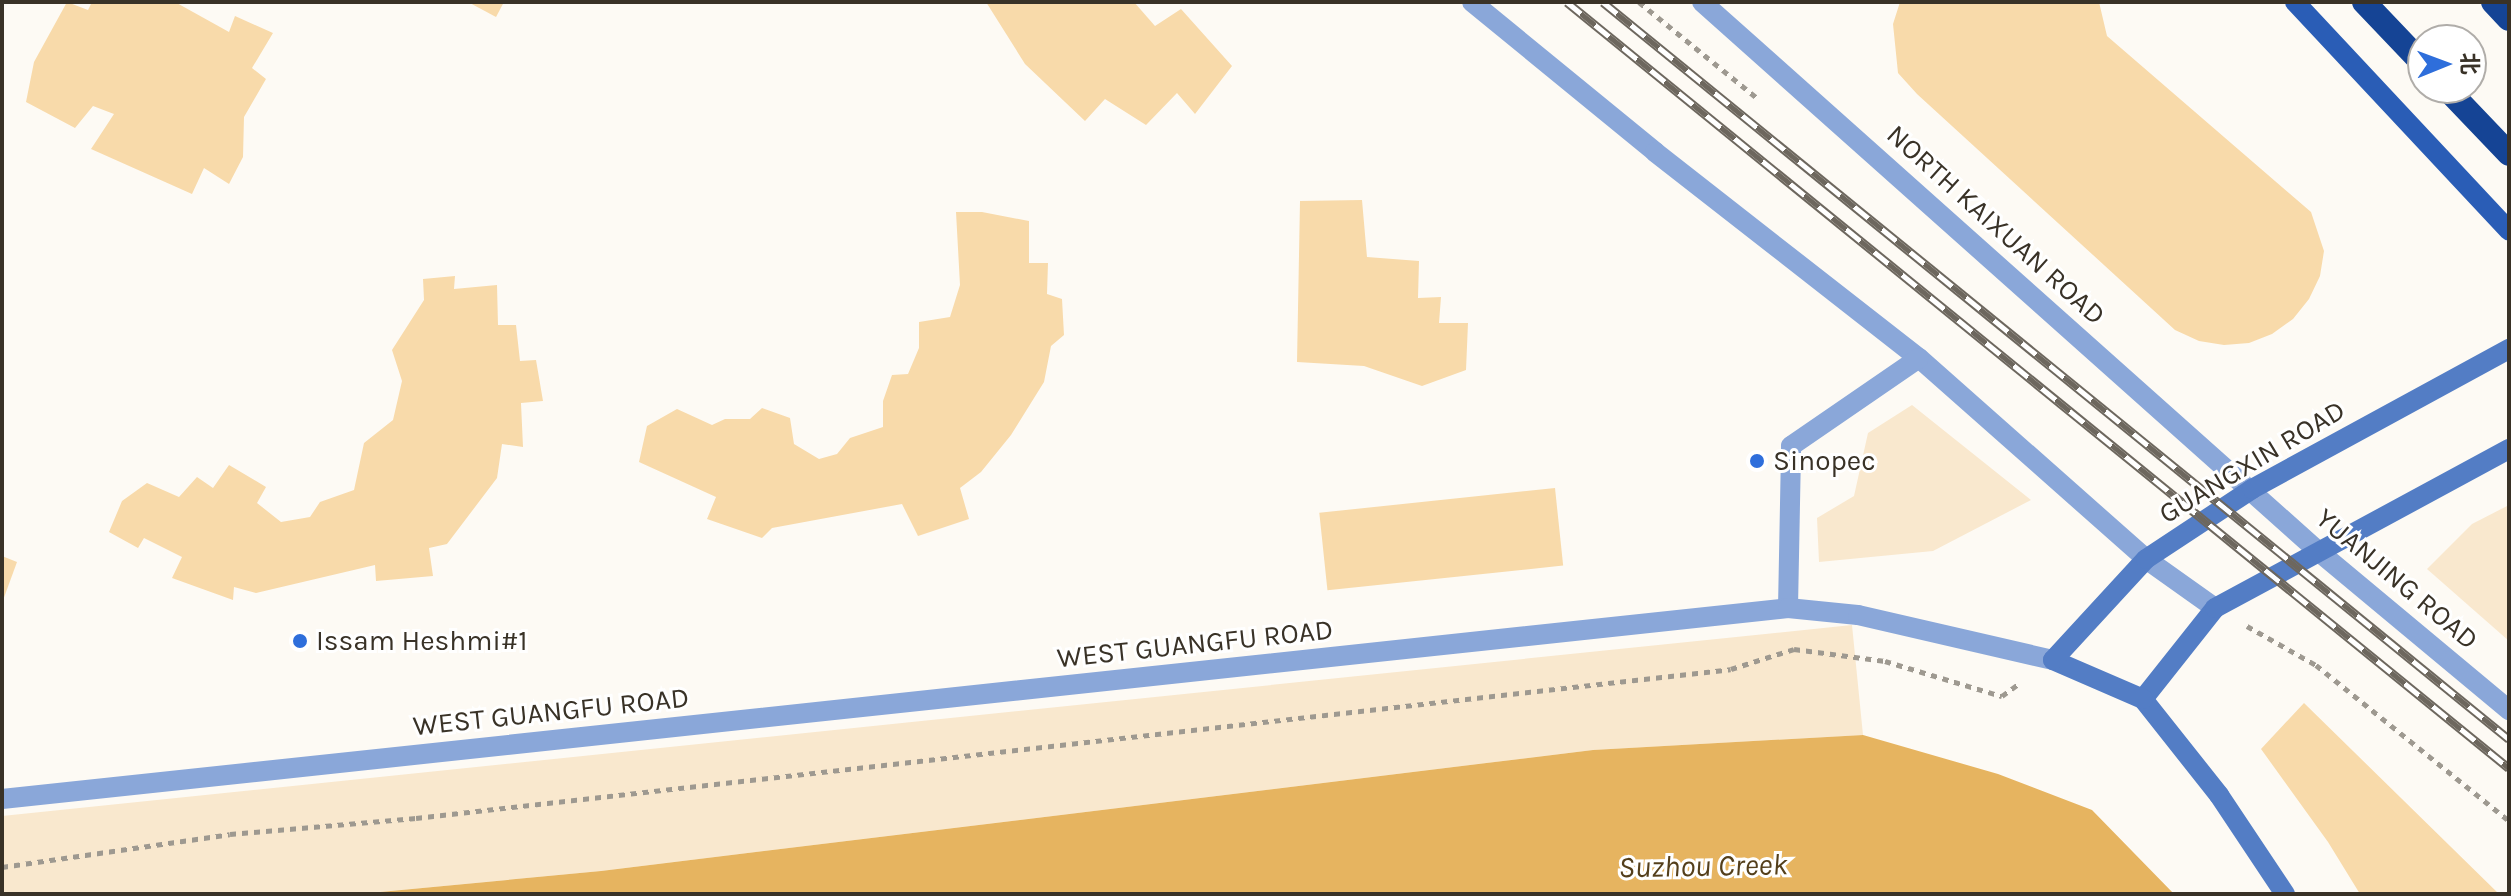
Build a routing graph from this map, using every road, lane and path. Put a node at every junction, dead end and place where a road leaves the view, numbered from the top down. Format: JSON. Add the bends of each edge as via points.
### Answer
{"nodes":[{"id":1,"x":1472,"y":2,"type":"edge"},
{"id":2,"x":1702,"y":2,"type":"edge"},
{"id":3,"x":2295,"y":2,"type":"edge"},
{"id":4,"x":2364,"y":2,"type":"edge"},
{"id":5,"x":2493,"y":2,"type":"edge"},
{"id":6,"x":2509,"y":19,"type":"edge"},
{"id":7,"x":2407,"y":47,"type":"edge"},
{"id":8,"x":2461,"y":104,"type":"edge"},
{"id":9,"x":2509,"y":154,"type":"edge"},
{"id":10,"x":2509,"y":231,"type":"edge"},
{"id":11,"x":2509,"y":349,"type":"edge"},
{"id":12,"x":1919,"y":358,"type":"junction"},
{"id":13,"x":2509,"y":449,"type":"edge"},
{"id":14,"x":2252,"y":489,"type":"junction"},
{"id":15,"x":2318,"y":551,"type":"junction"},
{"id":16,"x":2146,"y":559,"type":"junction"},
{"id":17,"x":1788,"y":608,"type":"junction"},
{"id":18,"x":2215,"y":608,"type":"junction"},
{"id":19,"x":2053,"y":660,"type":"junction"},
{"id":20,"x":2143,"y":699,"type":"junction"},
{"id":21,"x":2509,"y":710,"type":"edge"},
{"id":22,"x":2,"y":799,"type":"edge"},
{"id":23,"x":2509,"y":821,"type":"edge"},
{"id":24,"x":2,"y":867,"type":"edge"},
{"id":25,"x":2285,"y":894,"type":"edge"}],
"edges":[{"from":1,"to":12,"type":"street"},
{"from":2,"to":14,"type":"street","name":"NORTH KAIXUAN ROAD"},
{"from":3,"to":10,"type":"main road"},
{"from":4,"to":7,"type":"highway"},
{"from":5,"to":6,"type":"highway"},
{"from":8,"to":9,"type":"highway"},
{"from":11,"to":14,"type":"main road","name":"GUANGXIN ROAD"},
{"from":12,"to":16,"type":"street"},
{"from":12,"to":17,"type":"street","via":[[1791,446]]},
{"from":13,"to":15,"type":"main road"},
{"from":14,"to":15,"type":"street","name":"YUANJING ROAD"},
{"from":14,"to":16,"type":"main road","name":"GUANGXIN ROAD"},
{"from":15,"to":18,"type":"main road"},
{"from":15,"to":21,"type":"street","name":"YUANJING ROAD"},
{"from":16,"to":18,"type":"street"},
{"from":16,"to":19,"type":"main road","name":"GUANGXIN ROAD"},
{"from":17,"to":19,"type":"street","name":"WEST GUANGFU ROAD","via":[[1858,615]]},
{"from":17,"to":22,"type":"street","name":"WEST GUANGFU ROAD"},
{"from":18,"to":20,"type":"main road"},
{"from":18,"to":23,"type":"path","via":[[2316,665]]},
{"from":19,"to":20,"type":"main road","name":"WEST GUANGFU ROAD"},
{"from":19,"to":24,"type":"path","via":[[2002,696],[1885,661],[1794,649],[1731,669],[416,818],[230,834]]},
{"from":20,"to":25,"type":"main road","name":"WEST GUANGFU ROAD","via":[[2219,795]]}]}
